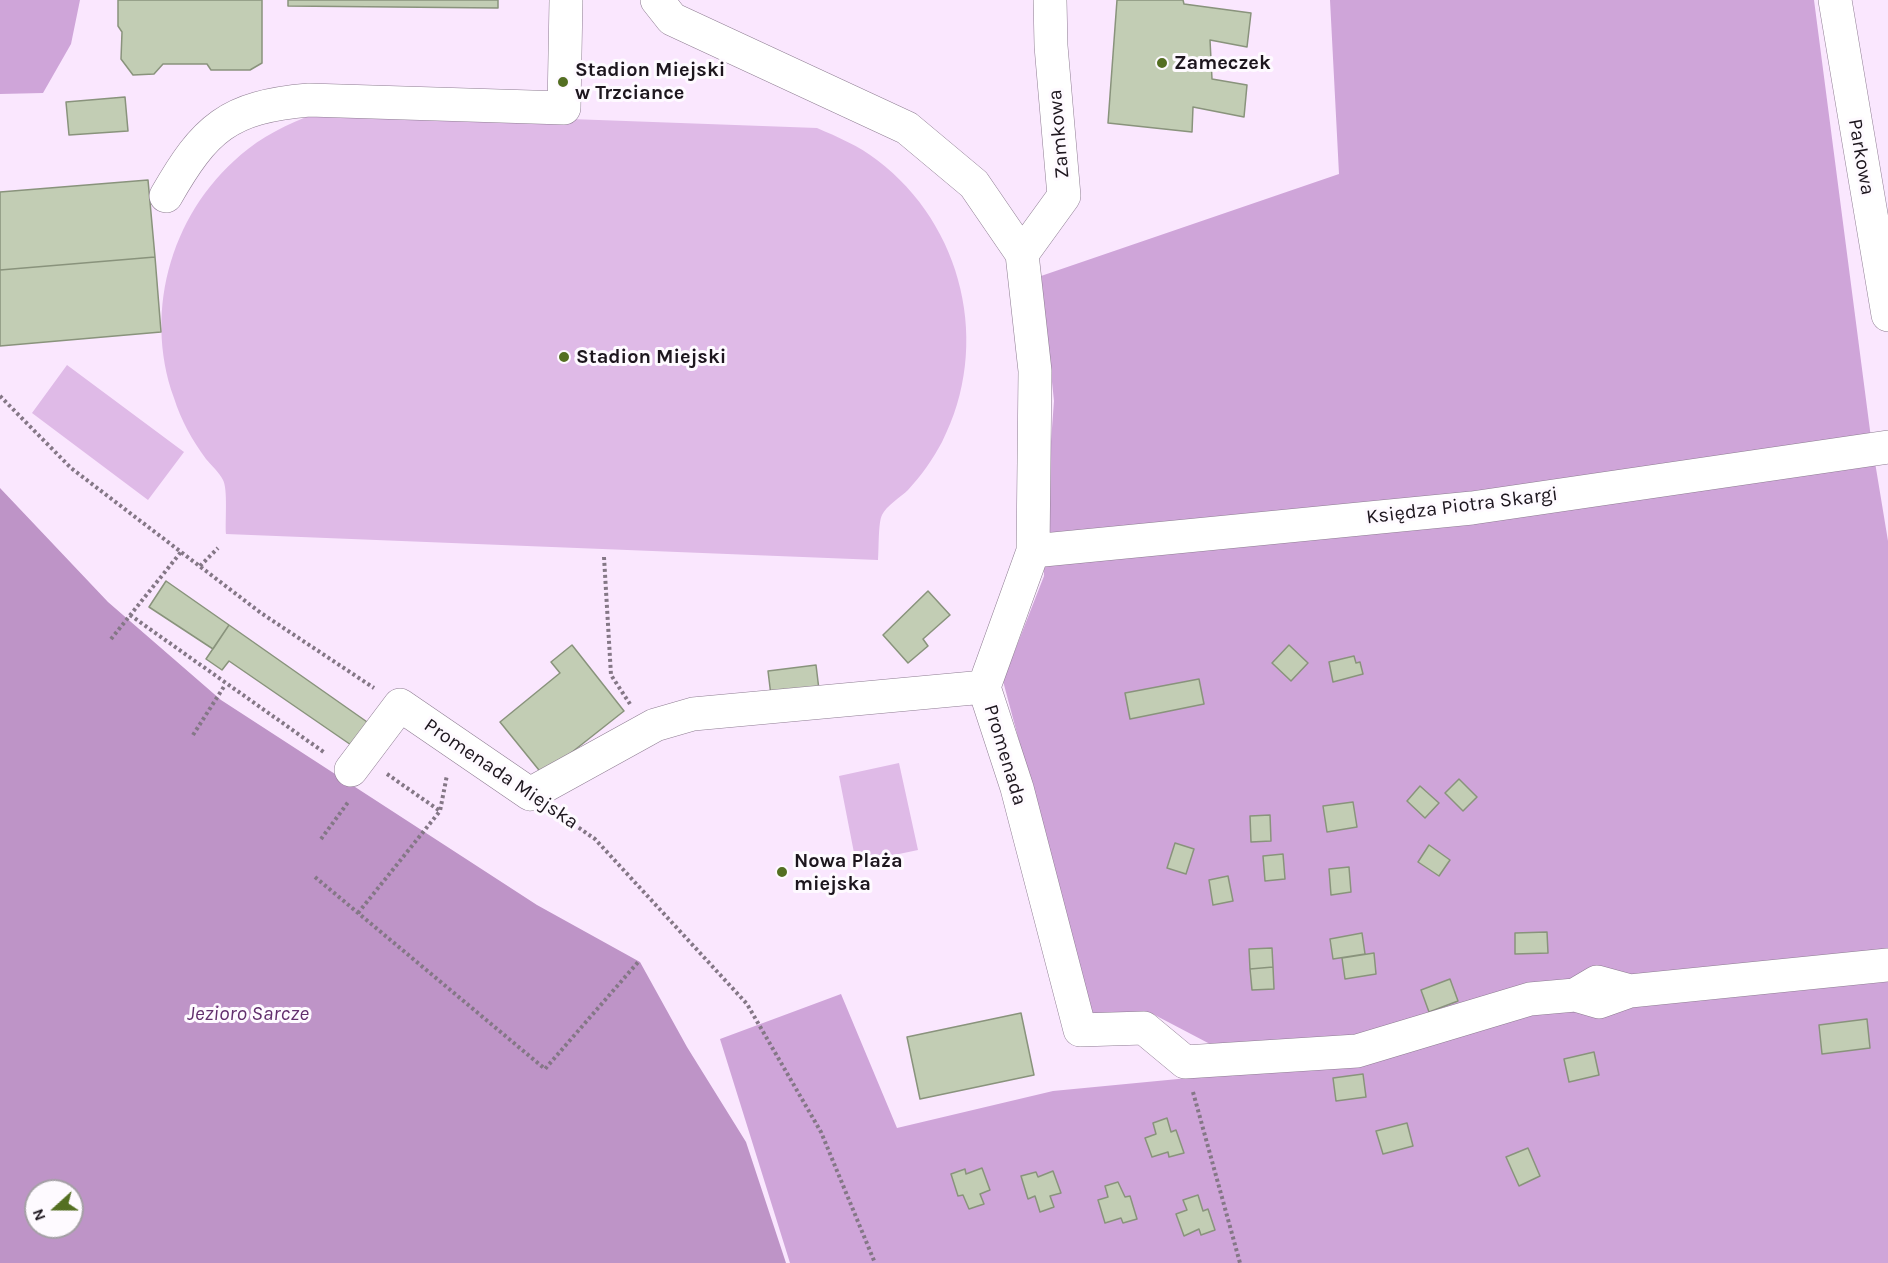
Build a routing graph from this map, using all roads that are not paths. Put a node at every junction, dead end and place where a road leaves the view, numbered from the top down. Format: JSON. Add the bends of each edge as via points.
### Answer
{"nodes":[{"id":1,"x":566,"y":0,"type":"edge"},
{"id":2,"x":657,"y":0,"type":"edge"},
{"id":3,"x":1050,"y":0,"type":"edge"},
{"id":4,"x":1835,"y":0,"type":"edge"},
{"id":5,"x":165,"y":196,"type":"dead end"},
{"id":6,"x":1022,"y":254,"type":"junction"},
{"id":7,"x":1888,"y":315,"type":"edge"},
{"id":8,"x":1888,"y":447,"type":"edge"},
{"id":9,"x":1034,"y":551,"type":"junction"},
{"id":10,"x":984,"y":687,"type":"junction"},
{"id":11,"x":356,"y":763,"type":"road end"},
{"id":12,"x":530,"y":795,"type":"joint"},
{"id":13,"x":1888,"y":965,"type":"edge"}],
"edges":[{"from":1,"to":5,"type":"street","via":[[564,108],[319,100],[252,109],[217,127],[189,156]]},
{"from":2,"to":6,"type":"street","via":[[672,19],[907,128],[974,184]]},
{"from":3,"to":6,"type":"street","name":"Zamkowa","via":[[1064,195]]},
{"from":4,"to":7,"type":"street","name":"Parkowa"},
{"from":6,"to":9,"type":"street","via":[[1035,371]]},
{"from":8,"to":9,"type":"street","name":"Księdza Piotra Skargi","via":[[1472,508]]},
{"from":9,"to":10,"type":"street"},
{"from":10,"to":12,"type":"street","name":"Promenada","via":[[693,714],[646,730]]},
{"from":10,"to":13,"type":"street","name":"Promenada","via":[[1017,788],[1080,1030],[1144,1028],[1185,1062],[1357,1051],[1530,999],[1575,995],[1598,982],[1630,991]]},
{"from":11,"to":12,"type":"street","name":"Promenada Miejska","via":[[400,705]]}]}
